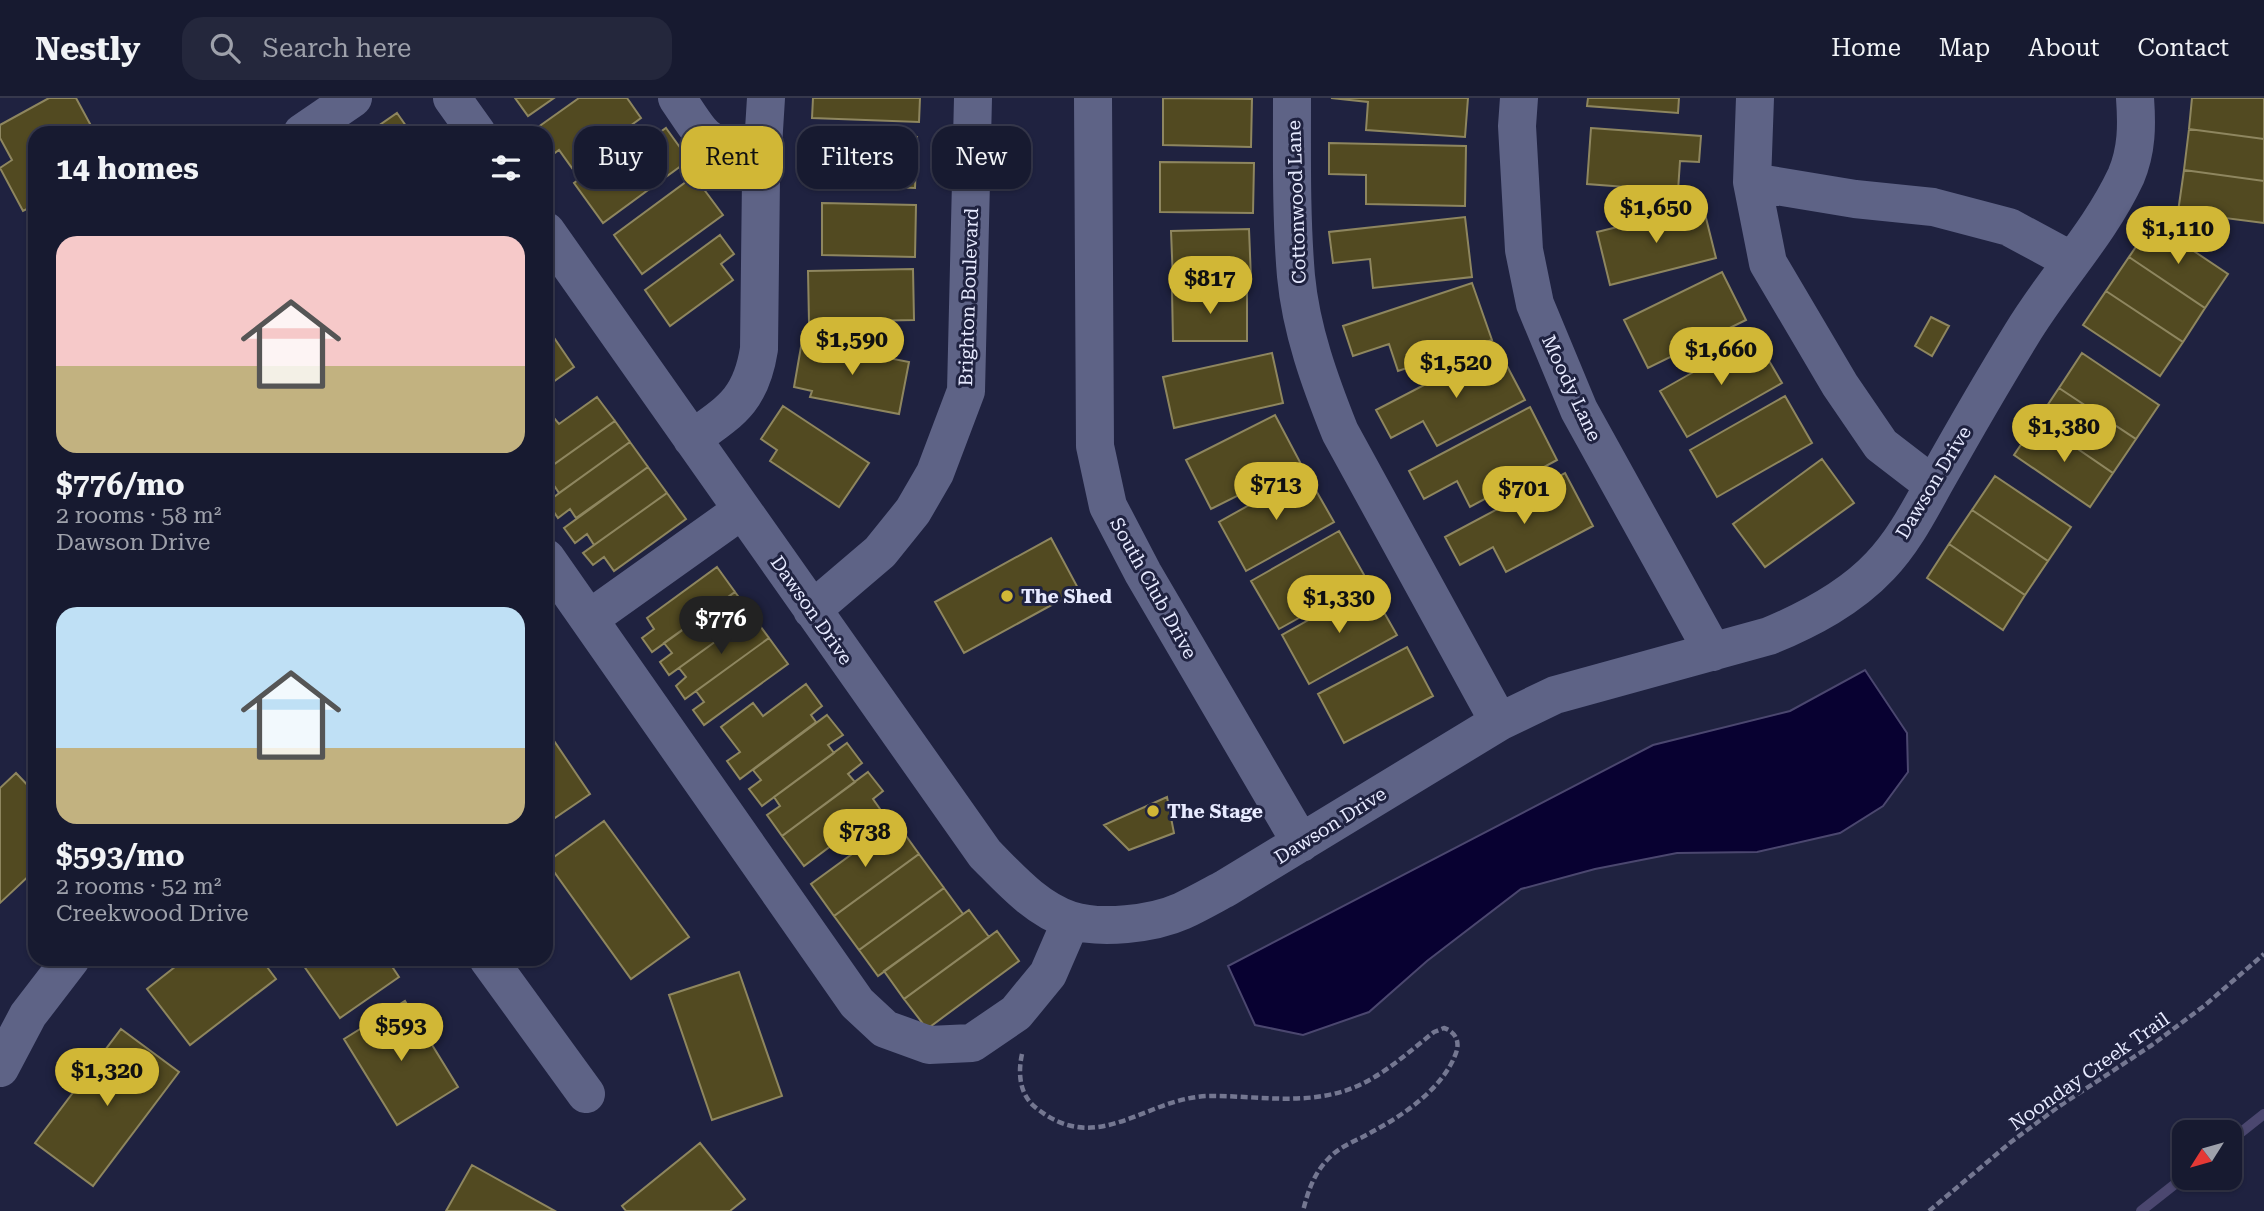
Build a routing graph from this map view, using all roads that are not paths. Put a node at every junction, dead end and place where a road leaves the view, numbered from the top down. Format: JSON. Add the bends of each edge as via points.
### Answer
{"nodes":[{"id":1,"x":353,"y":98,"type":"edge"},
{"id":2,"x":452,"y":98,"type":"edge"},
{"id":3,"x":677,"y":98,"type":"edge"},
{"id":4,"x":766,"y":98,"type":"edge"},
{"id":5,"x":973,"y":98,"type":"edge"},
{"id":6,"x":1093,"y":98,"type":"edge"},
{"id":7,"x":1292,"y":98,"type":"edge"},
{"id":8,"x":1518,"y":98,"type":"edge"},
{"id":9,"x":1755,"y":98,"type":"edge"},
{"id":10,"x":2135,"y":98,"type":"edge"},
{"id":11,"x":312,"y":126,"type":"edge"},
{"id":12,"x":472,"y":126,"type":"edge"},
{"id":13,"x":697,"y":126,"type":"edge"},
{"id":14,"x":764,"y":126,"type":"edge"},
{"id":15,"x":1752,"y":182,"type":"junction"},
{"id":16,"x":761,"y":189,"type":"edge"},
{"id":17,"x":553,"y":241,"type":"edge"},
{"id":18,"x":2072,"y":261,"type":"junction"},
{"id":19,"x":692,"y":439,"type":"junction"},
{"id":20,"x":1933,"y":485,"type":"junction"},
{"id":21,"x":742,"y":510,"type":"junction"},
{"id":22,"x":553,"y":568,"type":"edge"},
{"id":23,"x":812,"y":610,"type":"junction"},
{"id":24,"x":589,"y":619,"type":"junction"},
{"id":25,"x":1713,"y":652,"type":"junction"},
{"id":26,"x":1499,"y":722,"type":"junction"},
{"id":27,"x":1301,"y":843,"type":"junction"},
{"id":28,"x":1071,"y":921,"type":"junction"},
{"id":29,"x":66,"y":966,"type":"edge"},
{"id":30,"x":493,"y":966,"type":"edge"},
{"id":31,"x":0,"y":1068,"type":"edge"},
{"id":32,"x":586,"y":1094,"type":"dead end"}],
"edges":[{"from":1,"to":11,"type":"street"},
{"from":2,"to":12,"type":"street"},
{"from":3,"to":13,"type":"street"},
{"from":4,"to":14,"type":"street"},
{"from":5,"to":23,"type":"street","name":"Brighton Boulevard","via":[[966,391],[935,472],[913,511],[880,552]]},
{"from":6,"to":27,"type":"street","name":"South Club Drive","via":[[1095,446],[1108,506]]},
{"from":7,"to":26,"type":"street","name":"Cottonwood Lane","via":[[1296,278],[1320,381],[1340,432]]},
{"from":8,"to":25,"type":"street","name":"Moody Lane","via":[[1524,250],[1535,304],[1579,410]]},
{"from":9,"to":15,"type":"street"},
{"from":10,"to":18,"type":"street","name":"Dawson Drive","via":[[2136,147],[2127,173]]},
{"from":15,"to":18,"type":"street","via":[[1855,200],[1933,207],[2009,227]]},
{"from":15,"to":20,"type":"street","via":[[1768,262],[1840,385],[1881,445]]},
{"from":16,"to":19,"type":"street","via":[[756,372],[733,410]]},
{"from":17,"to":19,"type":"street","name":"Dawson Drive"},
{"from":18,"to":20,"type":"street","name":"Dawson Drive","via":[[2022,332]]},
{"from":19,"to":21,"type":"street","name":"Dawson Drive"},
{"from":20,"to":25,"type":"street","name":"Dawson Drive","via":[[1881,565],[1849,593],[1798,624]]},
{"from":21,"to":23,"type":"street","name":"Dawson Drive"},
{"from":21,"to":24,"type":"street"},
{"from":22,"to":24,"type":"street"},
{"from":23,"to":28,"type":"street","name":"Dawson Drive","via":[[985,854],[1018,888]]},
{"from":24,"to":28,"type":"street","via":[[857,1003],[885,1028],[929,1045],[972,1043],[1016,1013],[1048,974]]},
{"from":25,"to":26,"type":"street","name":"Dawson Drive","via":[[1555,695]]},
{"from":26,"to":27,"type":"street","name":"Dawson Drive"},
{"from":27,"to":28,"type":"street","name":"Dawson Drive","via":[[1180,912],[1139,923]]},
{"from":29,"to":31,"type":"street","via":[[28,1015]]},
{"from":30,"to":32,"type":"street"}]}
